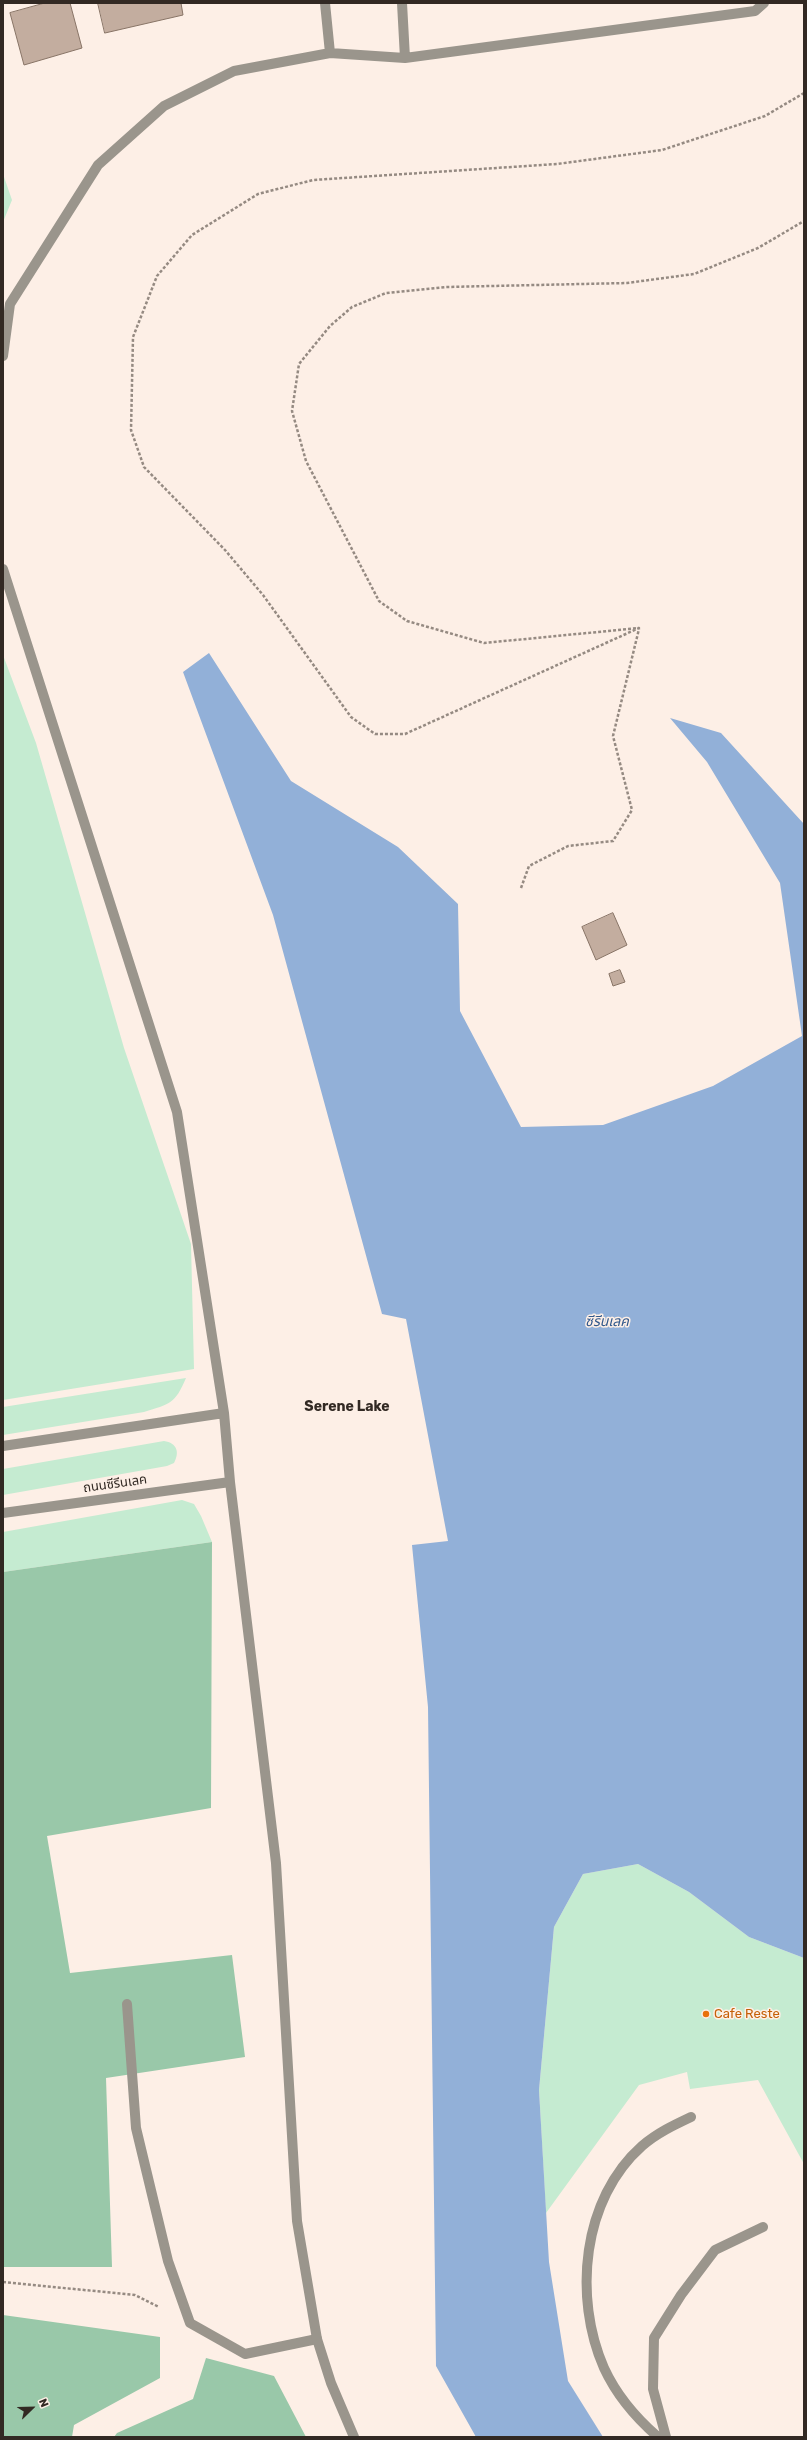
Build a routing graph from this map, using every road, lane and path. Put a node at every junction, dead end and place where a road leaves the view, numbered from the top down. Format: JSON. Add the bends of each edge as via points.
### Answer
{"nodes":[{"id":1,"x":325,"y":3,"type":"edge"},
{"id":2,"x":402,"y":3,"type":"edge"},
{"id":3,"x":764,"y":3,"type":"edge"},
{"id":4,"x":330,"y":53,"type":"junction"},
{"id":5,"x":405,"y":58,"type":"junction"},
{"id":6,"x":804,"y":93,"type":"edge"},
{"id":7,"x":804,"y":221,"type":"edge"},
{"id":8,"x":3,"y":356,"type":"edge"},
{"id":9,"x":3,"y":569,"type":"edge"},
{"id":10,"x":5,"y":586,"type":"edge"},
{"id":11,"x":639,"y":628,"type":"junction"},
{"id":12,"x":521,"y":888,"type":"dead end"},
{"id":13,"x":224,"y":1413,"type":"junction"},
{"id":14,"x":3,"y":1446,"type":"edge"},
{"id":15,"x":230,"y":1482,"type":"junction"},
{"id":16,"x":3,"y":1513,"type":"edge"},
{"id":17,"x":127,"y":2004,"type":"dead end"},
{"id":18,"x":691,"y":2117,"type":"dead end"},
{"id":19,"x":763,"y":2227,"type":"dead end"},
{"id":20,"x":3,"y":2282,"type":"edge"},
{"id":21,"x":190,"y":2323,"type":"junction"},
{"id":22,"x":317,"y":2339,"type":"junction"},
{"id":23,"x":354,"y":2437,"type":"edge"},
{"id":24,"x":658,"y":2437,"type":"edge"},
{"id":25,"x":666,"y":2437,"type":"edge"}],
"edges":[{"from":1,"to":4,"type":"street"},
{"from":2,"to":5,"type":"street"},
{"from":3,"to":5,"type":"street","via":[[755,11]]},
{"from":4,"to":5,"type":"street"},
{"from":4,"to":8,"type":"street","via":[[234,71],[164,106],[98,165],[10,304]]},
{"from":6,"to":11,"type":"path","via":[[765,116],[662,150],[558,164],[313,180],[258,194],[192,235],[156,276],[133,337],[131,430],[144,467],[225,550],[263,595],[351,717],[375,734],[405,734]]},
{"from":7,"to":11,"type":"path","via":[[758,248],[694,274],[627,283],[446,287],[386,293],[352,307],[330,326],[299,364],[292,412],[306,460],[379,601],[407,621],[484,643]]},
{"from":9,"to":10,"type":"street"},
{"from":10,"to":13,"type":"street","via":[[177,1112]]},
{"from":11,"to":12,"type":"path","via":[[613,736],[632,810],[613,841],[568,846],[529,866]]},
{"from":13,"to":14,"type":"street"},
{"from":13,"to":15,"type":"street"},
{"from":15,"to":16,"type":"street","name":"ถนนซีรีนเลค"},
{"from":15,"to":22,"type":"street","via":[[276,1863],[297,2221]]},
{"from":17,"to":21,"type":"street","via":[[136,2128],[168,2261]]},
{"from":18,"to":24,"type":"street","via":[[666,2129],[642,2146],[623,2167],[606,2191],[596,2218],[590,2246],[588,2302],[594,2336],[604,2368],[621,2398]]},
{"from":19,"to":25,"type":"street","via":[[715,2250],[681,2295],[654,2338],[652,2389]]},
{"from":20,"to":21,"type":"path","via":[[135,2295]]},
{"from":21,"to":22,"type":"street","via":[[245,2354]]},
{"from":22,"to":23,"type":"street","via":[[331,2383]]}]}
